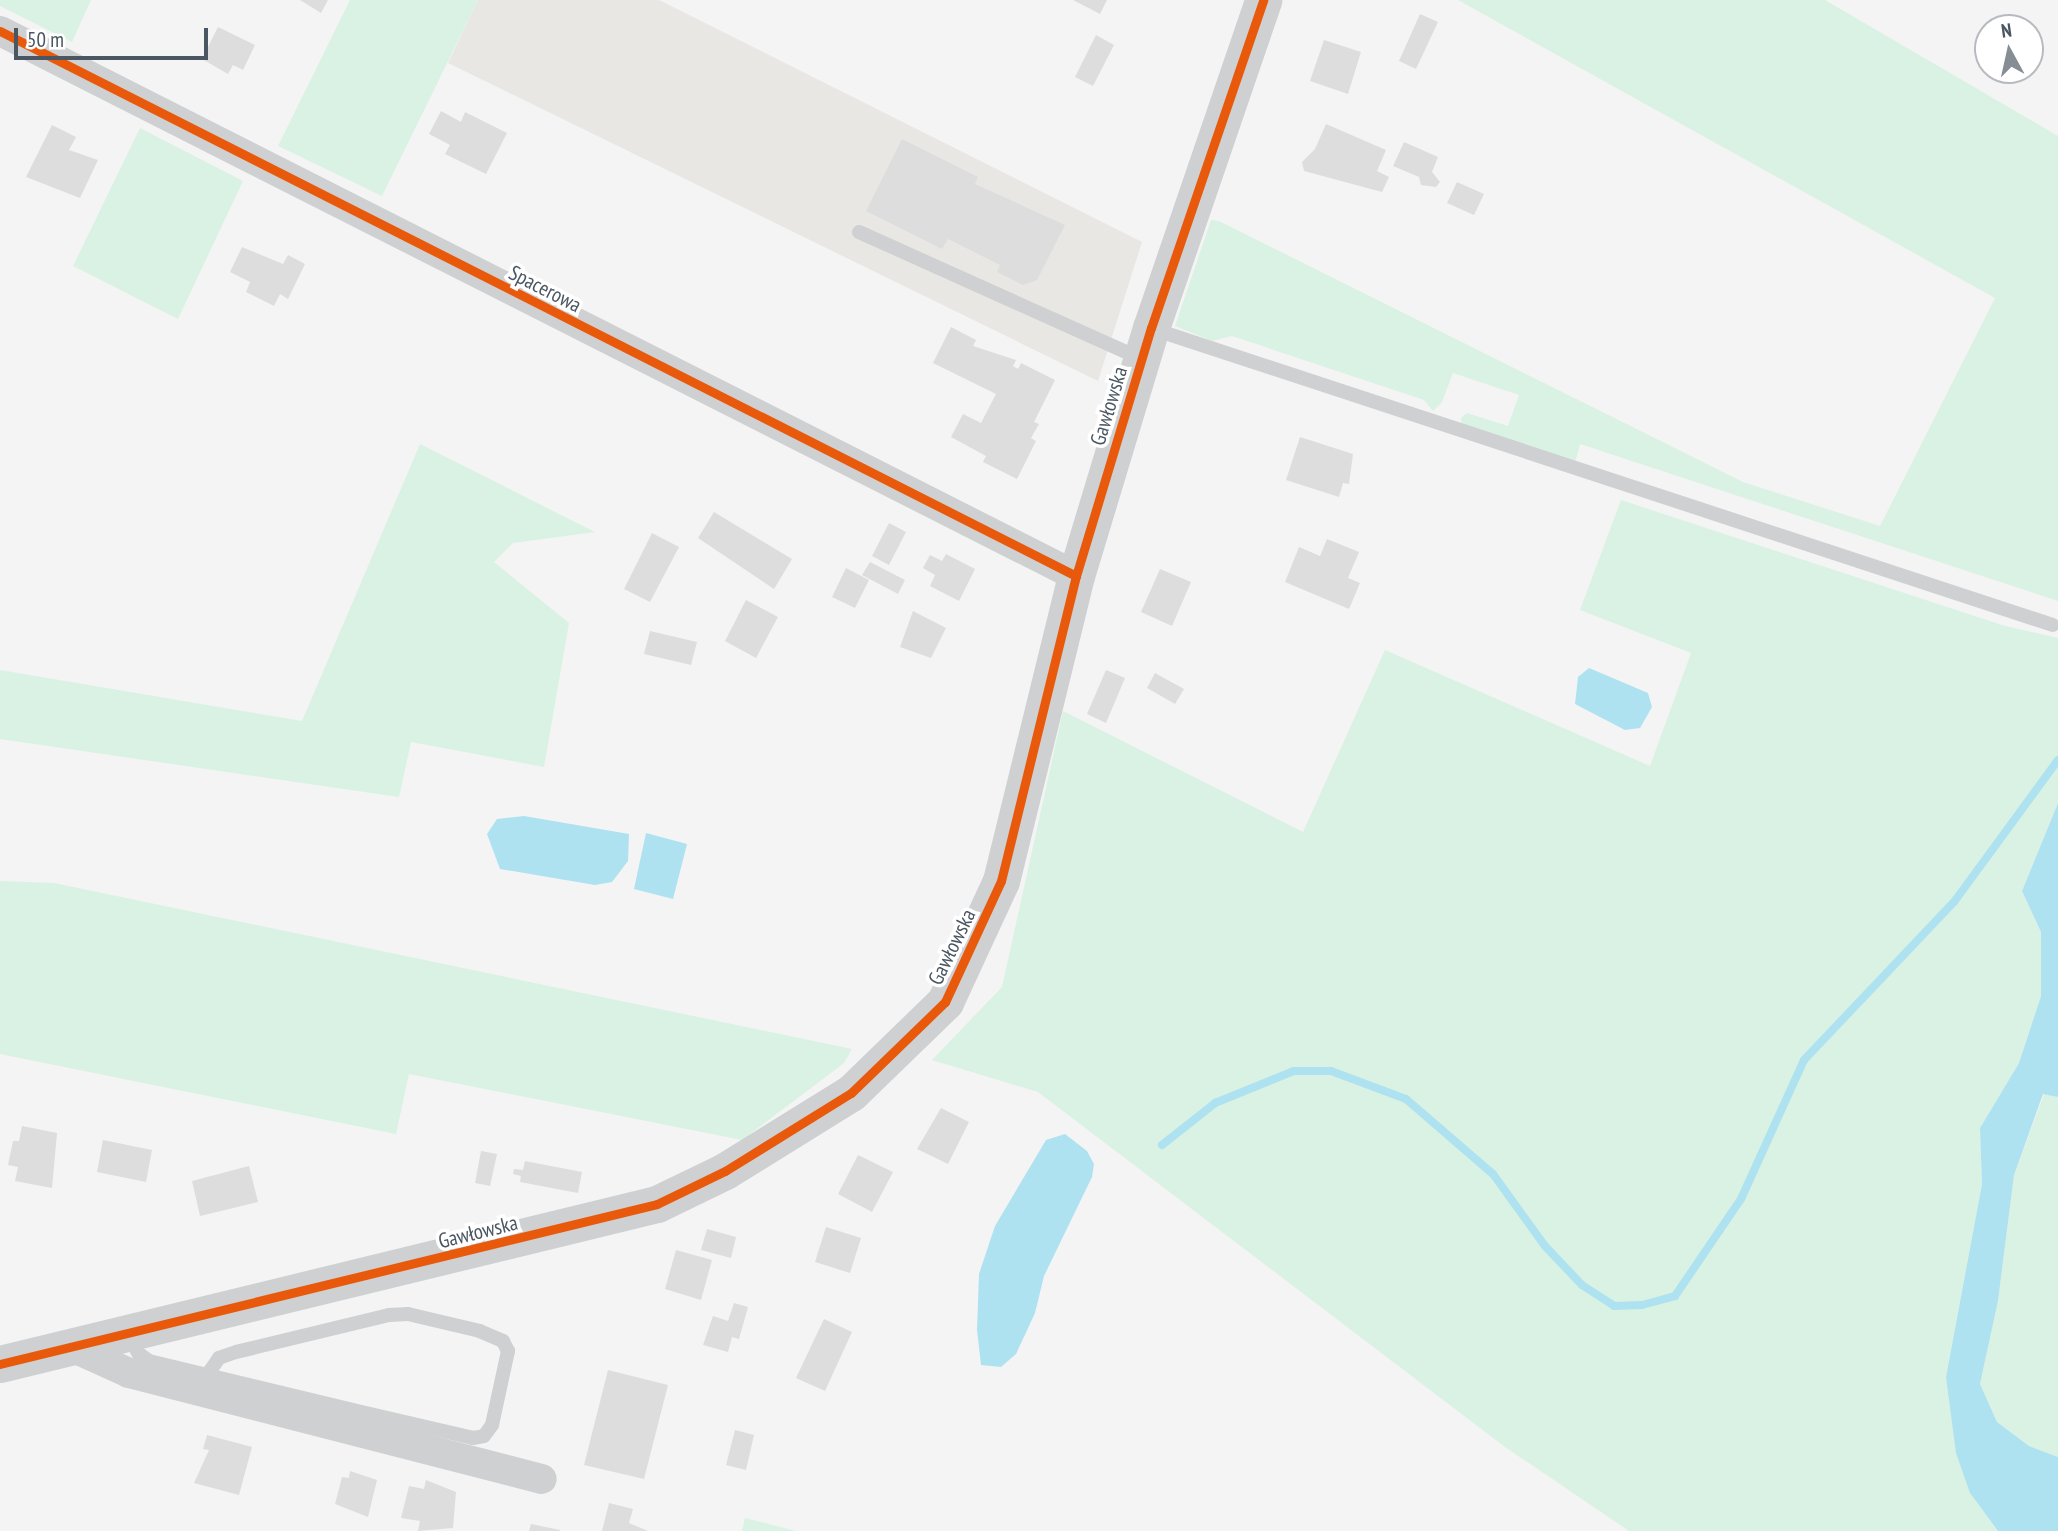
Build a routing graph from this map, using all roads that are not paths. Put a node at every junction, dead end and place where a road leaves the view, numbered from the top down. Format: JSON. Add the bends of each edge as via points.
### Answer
{"nodes":[{"id":1,"x":1263,"y":0,"type":"edge"},
{"id":2,"x":0,"y":31,"type":"edge"},
{"id":3,"x":859,"y":232,"type":"dead end"},
{"id":4,"x":1146,"y":344,"type":"junction"},
{"id":5,"x":1076,"y":576,"type":"junction"},
{"id":6,"x":2053,"y":625,"type":"dead end"},
{"id":7,"x":129,"y":1334,"type":"junction"},
{"id":8,"x":72,"y":1347,"type":"junction"},
{"id":9,"x":0,"y":1364,"type":"edge"},
{"id":10,"x":207,"y":1375,"type":"junction"},
{"id":11,"x":542,"y":1479,"type":"dead end"}],
"edges":[{"from":1,"to":4,"type":"street","name":"Gawłowska"},
{"from":2,"to":5,"type":"street","name":"Spacerowa"},
{"from":3,"to":4,"type":"lane"},
{"from":4,"to":5,"type":"street","name":"Gawłowska"},
{"from":4,"to":6,"type":"lane"},
{"from":5,"to":7,"type":"street","name":"Gawłowska","via":[[1003,870],[982,929],[945,1002],[851,1093],[725,1171],[657,1204]]},
{"from":7,"to":8,"type":"street","name":"Gawłowska"},
{"from":7,"to":10,"type":"lane","via":[[138,1353],[149,1361]]},
{"from":8,"to":9,"type":"street","name":"Gawłowska"},
{"from":8,"to":11,"type":"street","via":[[129,1373]]},
{"from":10,"to":10,"type":"lane","via":[[473,1438],[484,1436],[492,1424],[508,1351],[502,1341],[480,1331],[408,1314],[389,1315],[236,1352],[219,1358]]}]}
